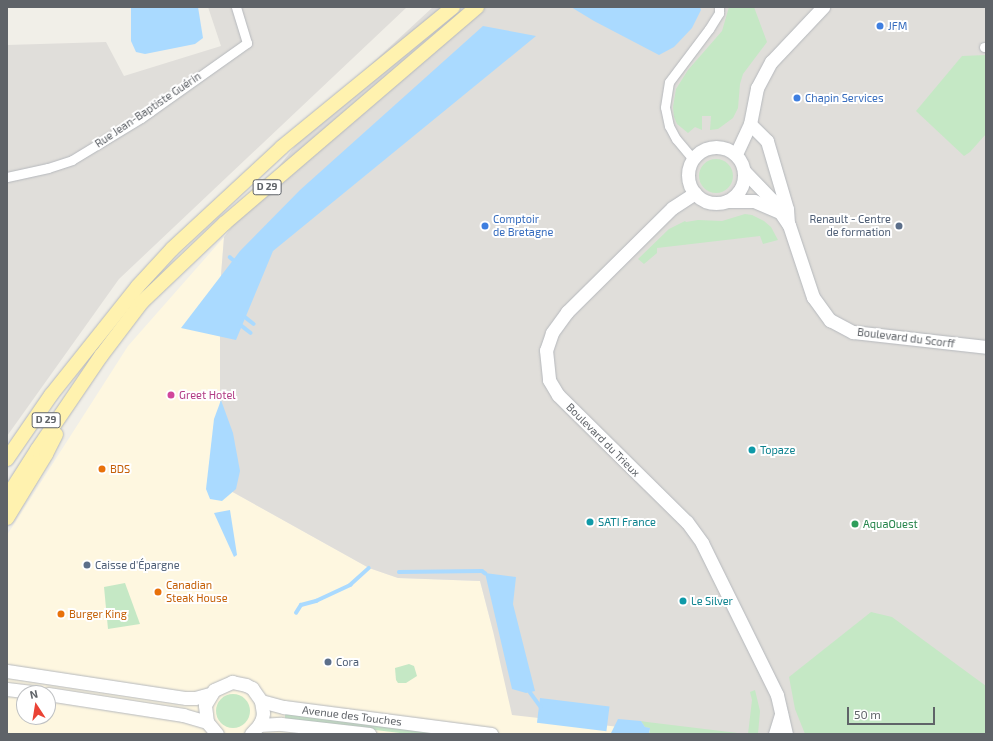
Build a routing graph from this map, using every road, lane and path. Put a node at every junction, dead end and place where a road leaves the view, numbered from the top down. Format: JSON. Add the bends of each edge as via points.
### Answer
{"nodes":[{"id":1,"x":236,"y":7,"type":"edge"},
{"id":2,"x":453,"y":7,"type":"edge"},
{"id":3,"x":477,"y":7,"type":"edge"},
{"id":4,"x":719,"y":7,"type":"edge"},
{"id":5,"x":822,"y":7,"type":"edge"},
{"id":6,"x":750,"y":124,"type":"junction"},
{"id":7,"x":736,"y":154,"type":"junction"},
{"id":8,"x":693,"y":159,"type":"junction"},
{"id":9,"x":744,"y":171,"type":"junction"},
{"id":10,"x":7,"y":177,"type":"edge"},
{"id":11,"x":695,"y":194,"type":"junction"},
{"id":12,"x":727,"y":201,"type":"junction"},
{"id":13,"x":779,"y":212,"type":"junction"},
{"id":14,"x":788,"y":223,"type":"junction"},
{"id":15,"x":986,"y":347,"type":"edge"},
{"id":16,"x":82,"y":357,"type":"junction"},
{"id":17,"x":79,"y":388,"type":"junction"},
{"id":18,"x":7,"y":459,"type":"edge"},
{"id":19,"x":7,"y":481,"type":"edge"},
{"id":20,"x":7,"y":497,"type":"edge"},
{"id":21,"x":7,"y":518,"type":"edge"},
{"id":22,"x":7,"y":670,"type":"edge"},
{"id":23,"x":210,"y":694,"type":"junction"},
{"id":24,"x":56,"y":695,"type":"edge"},
{"id":25,"x":261,"y":701,"type":"junction"},
{"id":26,"x":782,"y":712,"type":"junction"},
{"id":27,"x":207,"y":722,"type":"junction"},
{"id":28,"x":255,"y":730,"type":"edge"},
{"id":29,"x":216,"y":734,"type":"edge"},
{"id":30,"x":369,"y":734,"type":"edge"},
{"id":31,"x":491,"y":734,"type":"edge"},
{"id":32,"x":775,"y":734,"type":"edge"},
{"id":33,"x":786,"y":734,"type":"edge"}],
"edges":[{"from":1,"to":10,"type":"street","name":"Rue Jean-Baptiste Guérin","via":[[247,42],[141,118],[72,160]]},
{"from":2,"to":16,"type":"main road","number":"D 29","via":[[282,147],[172,249],[138,286]]},
{"from":3,"to":17,"type":"main road","number":"D 29","via":[[225,223],[178,267],[142,302]]},
{"from":4,"to":8,"type":"street","via":[[710,29],[669,82],[665,107],[669,126]]},
{"from":5,"to":6,"type":"street","via":[[771,62],[757,88]]},
{"from":6,"to":7,"type":"street"},
{"from":6,"to":14,"type":"street","via":[[767,141],[787,209]]},
{"from":7,"to":8,"type":"street","via":[[723,148],[708,148]]},
{"from":7,"to":9,"type":"street"},
{"from":8,"to":11,"type":"street","via":[[688,178]]},
{"from":9,"to":12,"type":"street","via":[[741,189]]},
{"from":9,"to":13,"type":"street","name":"Boulevard du Scorff","via":[[772,200]]},
{"from":11,"to":12,"type":"street","via":[[710,202]]},
{"from":11,"to":26,"type":"street","name":"Boulevard du Trieux","via":[[672,208],[567,312],[552,333],[546,350],[549,380],[558,395],[687,522],[702,543],[777,695]]},
{"from":12,"to":13,"type":"street","name":"Boulevard du Scorff","via":[[754,201]]},
{"from":13,"to":14,"type":"street","name":"Boulevard du Scorff"},
{"from":14,"to":15,"type":"street","name":"Boulevard du Scorff","via":[[813,297],[830,320],[854,332]]},
{"from":16,"to":18,"type":"main road","via":[[51,395]]},
{"from":16,"to":19,"type":"main road","number":"D 29","via":[[59,399]]},
{"from":17,"to":20,"type":"main road","number":"D 29"},
{"from":17,"to":21,"type":"main road","via":[[46,454]]},
{"from":22,"to":23,"type":"street","via":[[186,698]]},
{"from":23,"to":25,"type":"street","via":[[225,684],[239,683],[252,688]]},
{"from":23,"to":27,"type":"street","via":[[205,711]]},
{"from":24,"to":27,"type":"street","via":[[183,715]]},
{"from":25,"to":28,"type":"street","via":[[263,713]]},
{"from":25,"to":31,"type":"street","name":"Avenue des Touches","via":[[284,707]]},
{"from":26,"to":32,"type":"street"},
{"from":26,"to":33,"type":"street","name":"Boulevard du Trieux"},
{"from":27,"to":29,"type":"street"},
{"from":28,"to":30,"type":"street","name":"Avenue des Touches","via":[[280,724]]}]}
